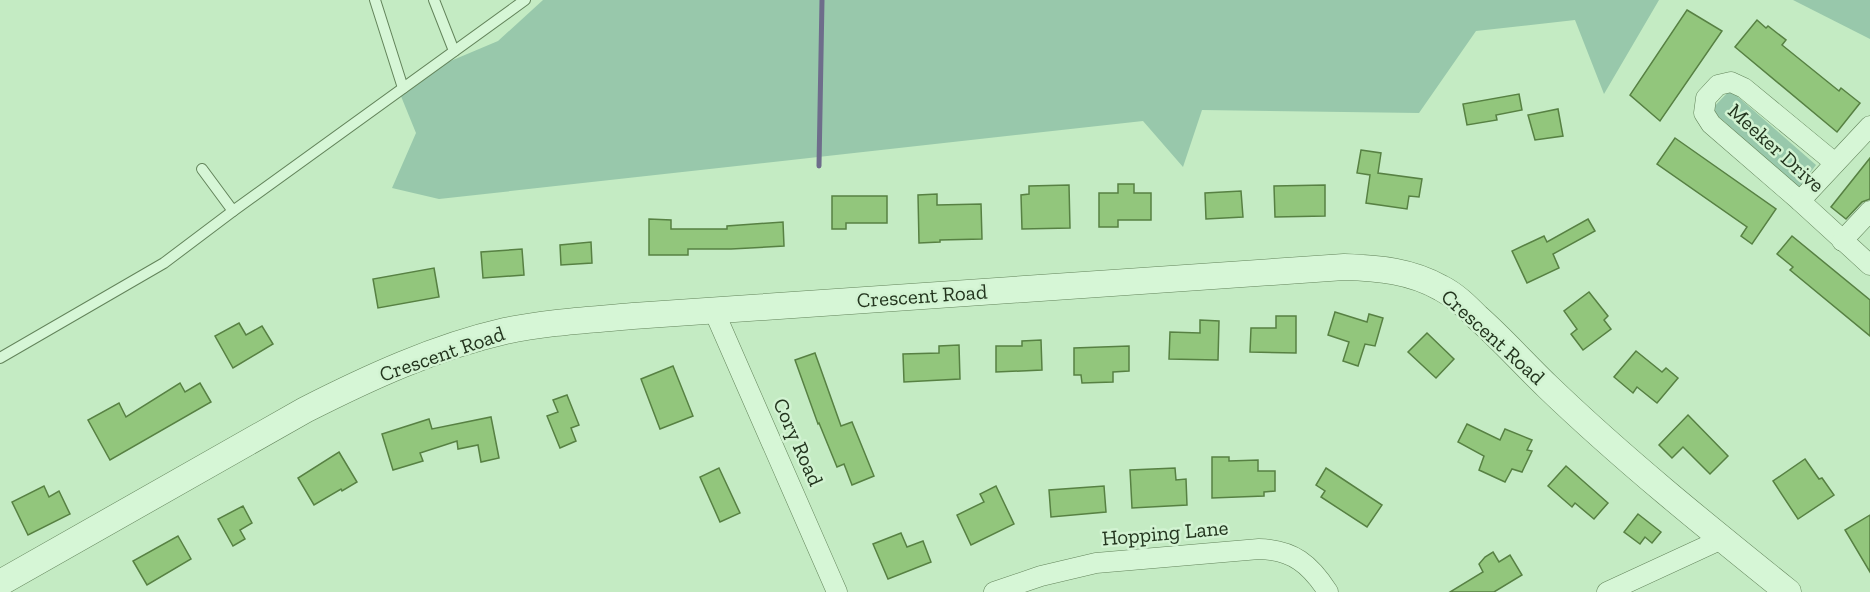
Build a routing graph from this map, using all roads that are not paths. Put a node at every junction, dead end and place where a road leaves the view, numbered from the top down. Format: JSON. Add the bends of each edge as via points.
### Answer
{"nodes":[{"id":1,"x":375,"y":0,"type":"edge"},
{"id":2,"x":434,"y":0,"type":"edge"},
{"id":3,"x":525,"y":0,"type":"edge"},
{"id":4,"x":454,"y":51,"type":"junction"},
{"id":5,"x":403,"y":88,"type":"junction"},
{"id":6,"x":1870,"y":126,"type":"edge"},
{"id":7,"x":1835,"y":163,"type":"junction"},
{"id":8,"x":202,"y":170,"type":"dead end"},
{"id":9,"x":1800,"y":201,"type":"junction"},
{"id":10,"x":233,"y":210,"type":"junction"},
{"id":11,"x":1870,"y":211,"type":"edge"},
{"id":12,"x":1842,"y":241,"type":"junction"},
{"id":13,"x":1870,"y":265,"type":"edge"},
{"id":14,"x":714,"y":311,"type":"junction"},
{"id":15,"x":0,"y":358,"type":"edge"},
{"id":16,"x":1722,"y":539,"type":"junction"},
{"id":17,"x":0,"y":583,"type":"edge"},
{"id":18,"x":837,"y":592,"type":"edge"},
{"id":19,"x":994,"y":592,"type":"edge"},
{"id":20,"x":1328,"y":592,"type":"edge"},
{"id":21,"x":1607,"y":592,"type":"edge"},
{"id":22,"x":1788,"y":592,"type":"edge"}],
"edges":[{"from":1,"to":5,"type":"lane"},
{"from":2,"to":4,"type":"lane"},
{"from":3,"to":4,"type":"lane"},
{"from":4,"to":5,"type":"lane"},
{"from":5,"to":10,"type":"lane"},
{"from":6,"to":7,"type":"street"},
{"from":7,"to":9,"type":"street"},
{"from":7,"to":9,"type":"street","name":"Meeker Drive","via":[[1744,88],[1731,82],[1712,91],[1706,98],[1704,113],[1712,124]]},
{"from":8,"to":10,"type":"lane"},
{"from":9,"to":12,"type":"street","name":"Meeker Drive"},
{"from":10,"to":15,"type":"lane","via":[[164,263]]},
{"from":11,"to":12,"type":"street"},
{"from":12,"to":13,"type":"street","name":"Meeker Drive"},
{"from":14,"to":16,"type":"street","name":"Crescent Road","via":[[1344,267],[1405,273],[1428,281],[1458,300],[1600,435]]},
{"from":14,"to":17,"type":"street","name":"Crescent Road","via":[[553,323],[505,331],[394,368],[305,410]]},
{"from":14,"to":18,"type":"street","name":"Cory Road"},
{"from":16,"to":21,"type":"street"},
{"from":16,"to":22,"type":"street","name":"Crescent Road"},
{"from":19,"to":20,"type":"street","name":"Hopping Lane","via":[[1096,563],[1259,549],[1287,553],[1305,563]]}]}
